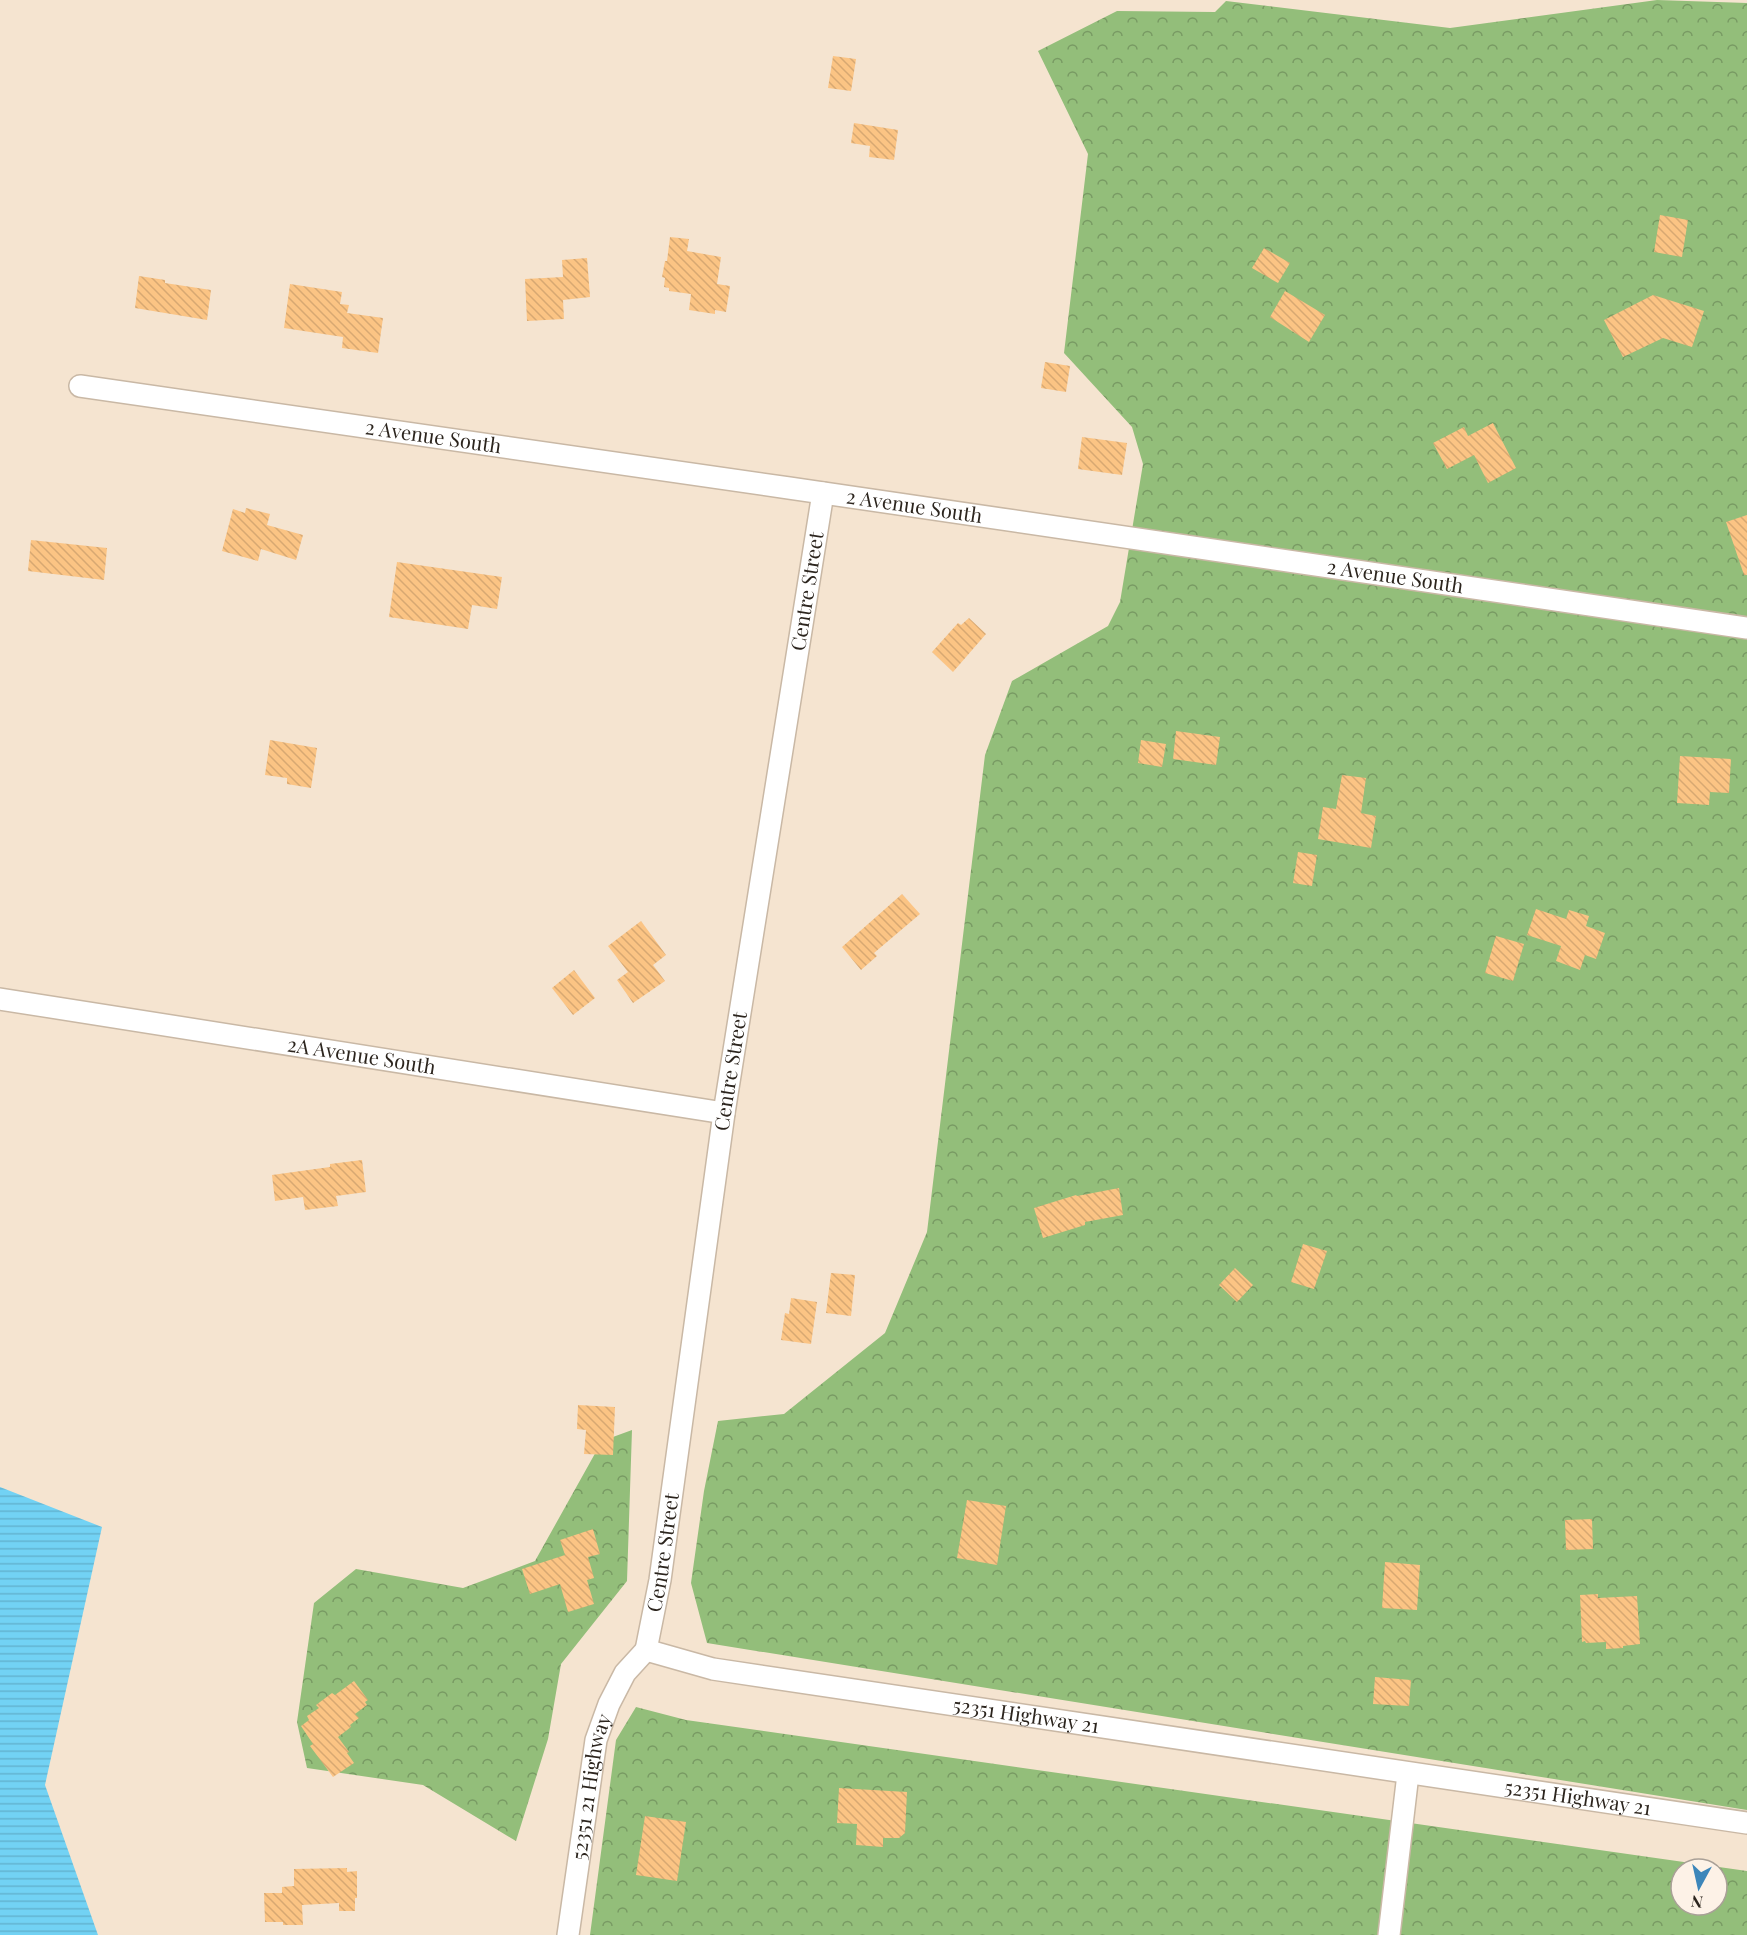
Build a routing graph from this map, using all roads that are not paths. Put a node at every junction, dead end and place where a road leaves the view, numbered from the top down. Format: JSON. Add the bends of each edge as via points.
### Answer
{"nodes":[{"id":1,"x":80,"y":386,"type":"dead end"},
{"id":2,"x":824,"y":493,"type":"junction"},
{"id":3,"x":1747,"y":628,"type":"edge"},
{"id":4,"x":0,"y":999,"type":"edge"},
{"id":5,"x":724,"y":1113,"type":"junction"},
{"id":6,"x":646,"y":1650,"type":"junction"},
{"id":7,"x":1407,"y":1774,"type":"junction"},
{"id":8,"x":1747,"y":1823,"type":"edge"},
{"id":9,"x":568,"y":1935,"type":"edge"},
{"id":10,"x":1389,"y":1935,"type":"edge"}],
"edges":[{"from":1,"to":2,"type":"street","name":"2 Avenue South"},
{"from":2,"to":3,"type":"street","name":"2 Avenue South"},
{"from":2,"to":5,"type":"street","name":"Centre Street"},
{"from":4,"to":5,"type":"street","name":"2A Avenue South"},
{"from":5,"to":6,"type":"street","name":"Centre Street","via":[[660,1580]]},
{"from":6,"to":7,"type":"street","name":"52351 Highway 21","via":[[712,1669]]},
{"from":6,"to":9,"type":"street","name":"52351 21 Highway","via":[[625,1672],[596,1740]]},
{"from":7,"to":8,"type":"street","name":"52351 Highway 21"},
{"from":7,"to":10,"type":"street"}]}
